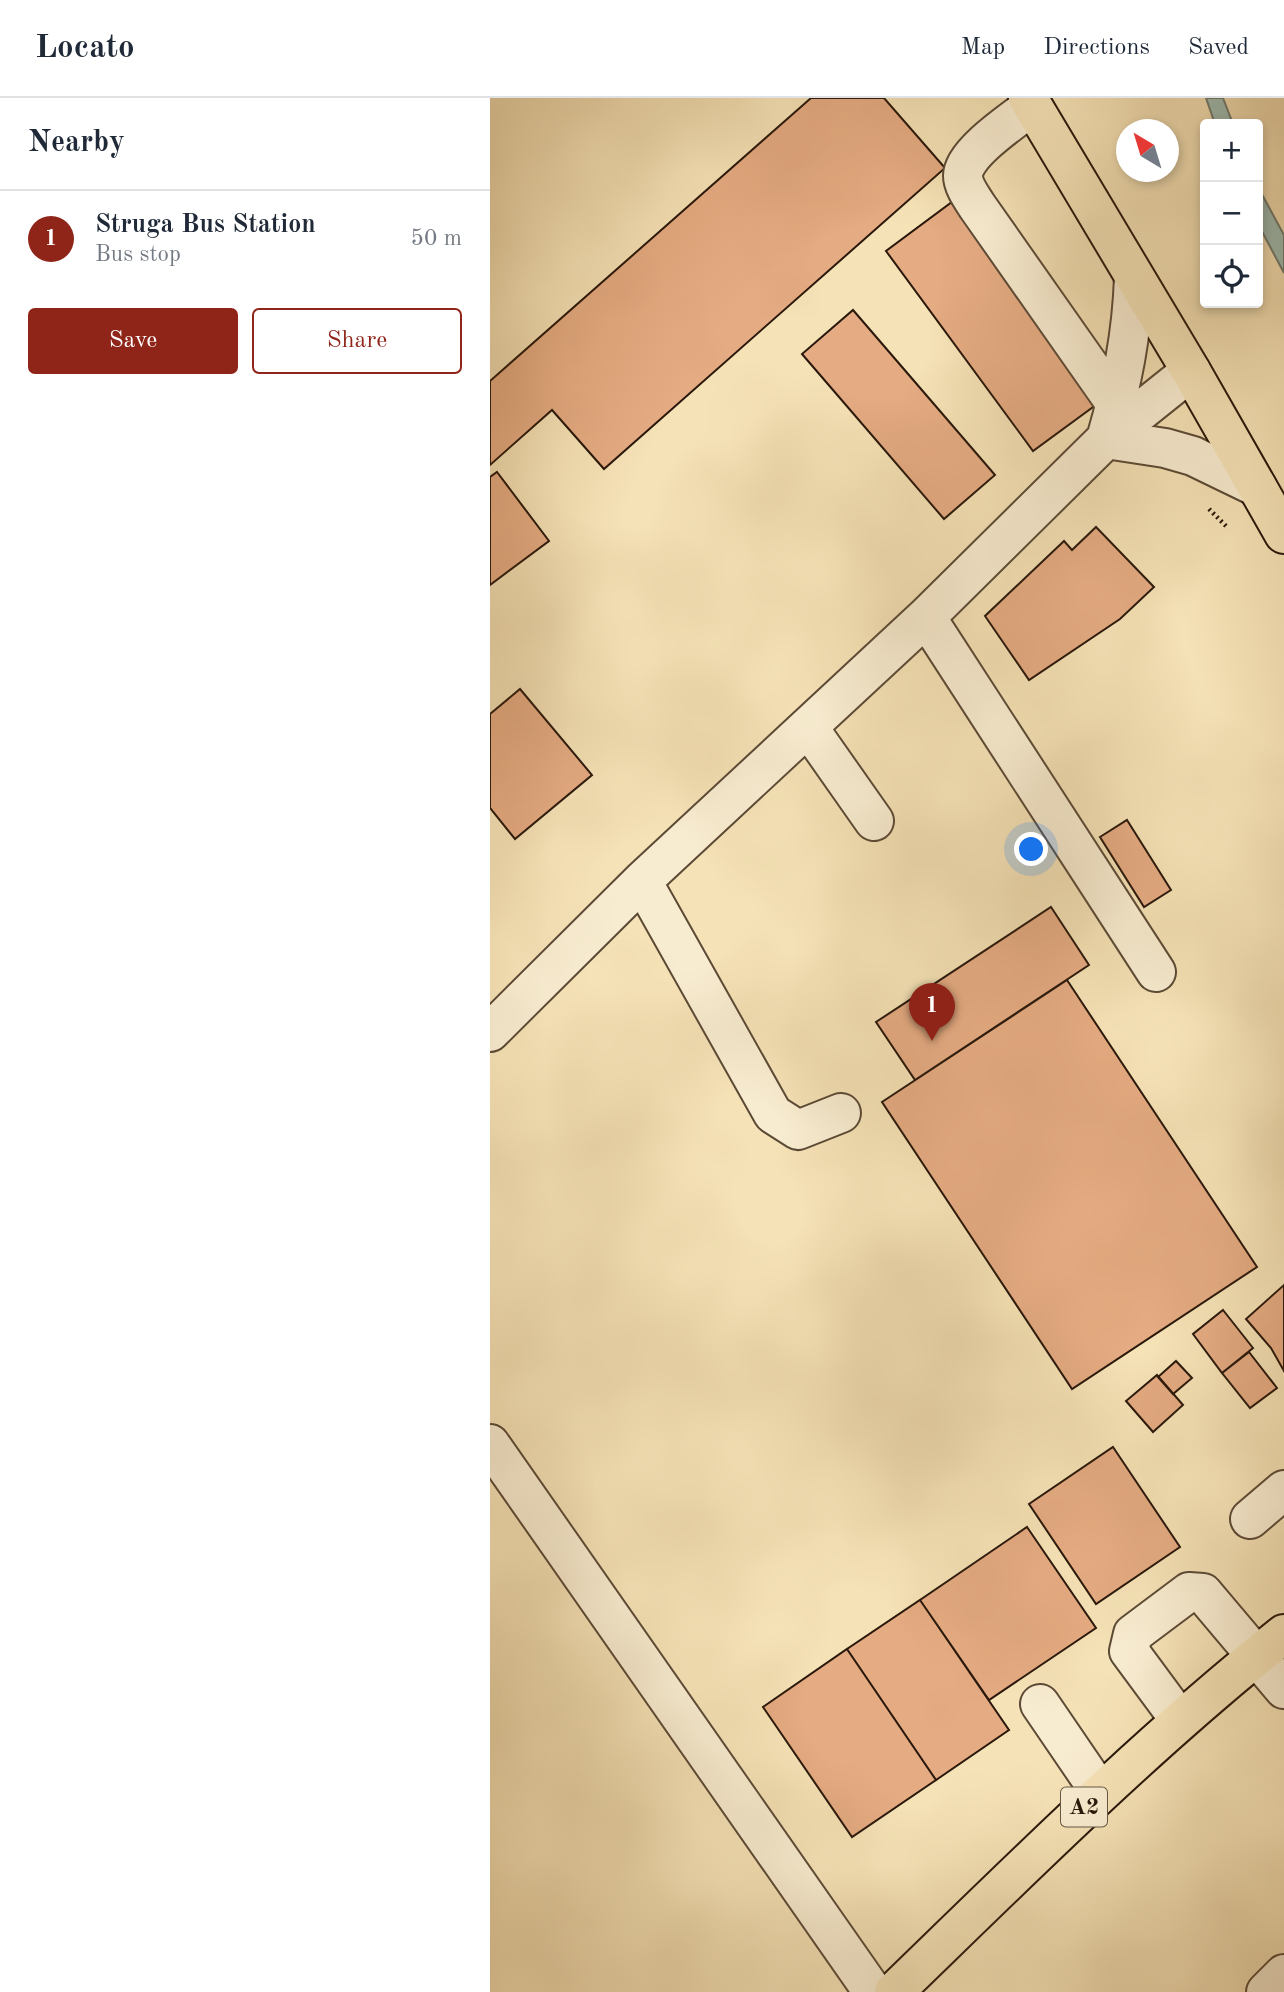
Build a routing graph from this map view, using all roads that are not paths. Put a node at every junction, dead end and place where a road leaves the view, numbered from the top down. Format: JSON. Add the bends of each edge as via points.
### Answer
{"nodes":[{"id":1,"x":1030,"y":102,"type":"edge"},
{"id":2,"x":1135,"y":277,"type":"junction"},
{"id":3,"x":1191,"y":371,"type":"junction"},
{"id":4,"x":1111,"y":421,"type":"junction"},
{"id":5,"x":1257,"y":487,"type":"junction"},
{"id":6,"x":1284,"y":534,"type":"edge"},
{"id":7,"x":926,"y":617,"type":"junction"},
{"id":8,"x":808,"y":727,"type":"junction"},
{"id":9,"x":874,"y":821,"type":"dead end"},
{"id":10,"x":642,"y":881,"type":"junction"},
{"id":11,"x":1156,"y":972,"type":"dead end"},
{"id":12,"x":490,"y":1032,"type":"edge"},
{"id":13,"x":841,"y":1113,"type":"dead end"},
{"id":14,"x":490,"y":1444,"type":"edge"},
{"id":15,"x":1284,"y":1490,"type":"edge"},
{"id":16,"x":1250,"y":1519,"type":"dead end"},
{"id":17,"x":1271,"y":1644,"type":"edge"},
{"id":18,"x":1284,"y":1689,"type":"edge"},
{"id":19,"x":1040,"y":1704,"type":"dead end"},
{"id":20,"x":1180,"y":1720,"type":"junction"},
{"id":21,"x":1100,"y":1792,"type":"junction"},
{"id":22,"x":1284,"y":1975,"type":"edge"},
{"id":23,"x":873,"y":1992,"type":"edge"},
{"id":24,"x":894,"y":1992,"type":"edge"},
{"id":25,"x":1266,"y":1992,"type":"edge"}],
"edges":[{"from":1,"to":2,"type":"main road"},
{"from":1,"to":4,"type":"street","via":[[973,154],[962,178]]},
{"from":2,"to":3,"type":"main road"},
{"from":2,"to":4,"type":"street","via":[[1131,337]]},
{"from":3,"to":4,"type":"street"},
{"from":3,"to":5,"type":"main road"},
{"from":4,"to":5,"type":"street"},
{"from":4,"to":7,"type":"street"},
{"from":5,"to":6,"type":"main road"},
{"from":7,"to":8,"type":"street"},
{"from":7,"to":11,"type":"street"},
{"from":8,"to":9,"type":"street"},
{"from":8,"to":10,"type":"street"},
{"from":10,"to":12,"type":"street"},
{"from":10,"to":13,"type":"street","via":[[773,1114],[798,1130]]},
{"from":14,"to":23,"type":"street"},
{"from":15,"to":16,"type":"street"},
{"from":17,"to":18,"type":"street"},
{"from":17,"to":20,"type":"main road","number":"A2"},
{"from":17,"to":20,"type":"street","via":[[1203,1593],[1189,1592],[1133,1634],[1129,1651]]},
{"from":19,"to":21,"type":"street"},
{"from":20,"to":21,"type":"main road","number":"A2"},
{"from":21,"to":24,"type":"main road","number":"A2"},
{"from":22,"to":25,"type":"street"}]}
